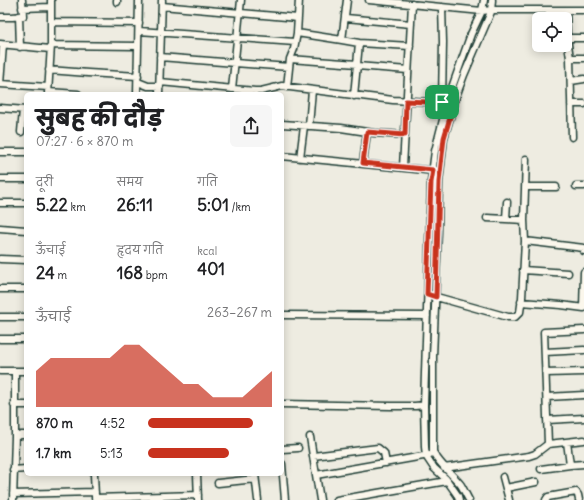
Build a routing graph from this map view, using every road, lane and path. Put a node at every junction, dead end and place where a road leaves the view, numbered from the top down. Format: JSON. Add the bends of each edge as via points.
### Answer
{"nodes":[{"id":1,"x":22,"y":0,"type":"edge"},
{"id":2,"x":51,"y":0,"type":"edge"},
{"id":3,"x":139,"y":0,"type":"edge"},
{"id":4,"x":241,"y":0,"type":"edge"},
{"id":5,"x":299,"y":0,"type":"edge"},
{"id":6,"x":347,"y":0,"type":"edge"},
{"id":7,"x":370,"y":0,"type":"edge"},
{"id":8,"x":484,"y":0,"type":"edge"},
{"id":9,"x":492,"y":0,"type":"edge"},
{"id":10,"x":380,"y":1,"type":"edge"},
{"id":11,"x":162,"y":3,"type":"edge"},
{"id":12,"x":412,"y":4,"type":"junction"},
{"id":13,"x":51,"y":7,"type":"junction"},
{"id":14,"x":442,"y":7,"type":"junction"},
{"id":15,"x":22,"y":8,"type":"junction"},
{"id":16,"x":491,"y":10,"type":"junction"},
{"id":17,"x":566,"y":10,"type":"joint"},
{"id":18,"x":584,"y":10,"type":"edge"},
{"id":19,"x":482,"y":11,"type":"junction"},
{"id":20,"x":240,"y":13,"type":"junction"},
{"id":21,"x":19,"y":16,"type":"junction"},
{"id":22,"x":0,"y":17,"type":"edge"},
{"id":23,"x":298,"y":18,"type":"junction"},
{"id":24,"x":346,"y":18,"type":"junction"},
{"id":25,"x":51,"y":22,"type":"junction"},
{"id":26,"x":139,"y":23,"type":"junction"},
{"id":27,"x":411,"y":24,"type":"junction"},
{"id":28,"x":139,"y":31,"type":"junction"},
{"id":29,"x":161,"y":32,"type":"junction"},
{"id":30,"x":297,"y":33,"type":"junction"},
{"id":31,"x":237,"y":38,"type":"junction"},
{"id":32,"x":572,"y":38,"type":"edge"},
{"id":33,"x":584,"y":38,"type":"edge"},
{"id":34,"x":342,"y":40,"type":"junction"},
{"id":35,"x":295,"y":42,"type":"junction"},
{"id":36,"x":359,"y":43,"type":"junction"},
{"id":37,"x":2,"y":45,"type":"edge"},
{"id":38,"x":138,"y":46,"type":"junction"},
{"id":39,"x":410,"y":46,"type":"junction"},
{"id":40,"x":20,"y":47,"type":"junction"},
{"id":41,"x":50,"y":47,"type":"junction"},
{"id":42,"x":569,"y":52,"type":"edge"},
{"id":43,"x":160,"y":57,"type":"junction"},
{"id":44,"x":290,"y":58,"type":"junction"},
{"id":45,"x":570,"y":58,"type":"junction"},
{"id":46,"x":584,"y":58,"type":"edge"},
{"id":47,"x":1,"y":62,"type":"edge"},
{"id":48,"x":235,"y":63,"type":"junction"},
{"id":49,"x":357,"y":65,"type":"junction"},
{"id":50,"x":289,"y":67,"type":"junction"},
{"id":51,"x":49,"y":70,"type":"junction"},
{"id":52,"x":408,"y":70,"type":"junction"},
{"id":53,"x":138,"y":79,"type":"junction"},
{"id":54,"x":584,"y":79,"type":"edge"},
{"id":55,"x":571,"y":81,"type":"junction"},
{"id":56,"x":0,"y":84,"type":"edge"},
{"id":57,"x":160,"y":84,"type":"junction"},
{"id":58,"x":287,"y":87,"type":"junction"},
{"id":59,"x":232,"y":90,"type":"junction"},
{"id":60,"x":312,"y":90,"type":"junction"},
{"id":61,"x":48,"y":91,"type":"edge"},
{"id":62,"x":58,"y":92,"type":"edge"},
{"id":63,"x":137,"y":92,"type":"edge"},
{"id":64,"x":160,"y":92,"type":"edge"},
{"id":65,"x":354,"y":96,"type":"junction"},
{"id":66,"x":406,"y":101,"type":"junction"},
{"id":67,"x":444,"y":102,"type":"junction"},
{"id":68,"x":454,"y":104,"type":"junction"},
{"id":69,"x":571,"y":104,"type":"junction"},
{"id":70,"x":584,"y":104,"type":"edge"},
{"id":71,"x":0,"y":108,"type":"edge"},
{"id":72,"x":24,"y":110,"type":"edge"},
{"id":73,"x":24,"y":116,"type":"edge"},
{"id":74,"x":284,"y":124,"type":"edge"},
{"id":75,"x":306,"y":126,"type":"junction"},
{"id":76,"x":21,"y":132,"type":"dead end"},
{"id":77,"x":367,"y":132,"type":"junction"},
{"id":78,"x":405,"y":135,"type":"junction"},
{"id":79,"x":572,"y":137,"type":"dead end"},
{"id":80,"x":0,"y":152,"type":"edge"},
{"id":81,"x":24,"y":152,"type":"edge"},
{"id":82,"x":284,"y":156,"type":"edge"},
{"id":83,"x":300,"y":158,"type":"junction"},
{"id":84,"x":526,"y":160,"type":"dead end"},
{"id":85,"x":363,"y":163,"type":"junction"},
{"id":86,"x":403,"y":167,"type":"junction"},
{"id":87,"x":433,"y":170,"type":"junction"},
{"id":88,"x":440,"y":172,"type":"junction"},
{"id":89,"x":24,"y":178,"type":"edge"},
{"id":90,"x":0,"y":179,"type":"edge"},
{"id":91,"x":576,"y":186,"type":"dead end"},
{"id":92,"x":584,"y":186,"type":"edge"},
{"id":93,"x":525,"y":187,"type":"junction"},
{"id":94,"x":556,"y":187,"type":"dead end"},
{"id":95,"x":0,"y":202,"type":"edge"},
{"id":96,"x":507,"y":202,"type":"dead end"},
{"id":97,"x":24,"y":203,"type":"edge"},
{"id":98,"x":487,"y":218,"type":"dead end"},
{"id":99,"x":506,"y":219,"type":"junction"},
{"id":100,"x":524,"y":220,"type":"junction"},
{"id":101,"x":0,"y":228,"type":"edge"},
{"id":102,"x":24,"y":230,"type":"edge"},
{"id":103,"x":525,"y":241,"type":"junction"},
{"id":104,"x":584,"y":249,"type":"edge"},
{"id":105,"x":0,"y":259,"type":"edge"},
{"id":106,"x":24,"y":260,"type":"edge"},
{"id":107,"x":523,"y":270,"type":"junction"},
{"id":108,"x":584,"y":272,"type":"edge"},
{"id":109,"x":568,"y":273,"type":"dead end"},
{"id":110,"x":584,"y":282,"type":"edge"},
{"id":111,"x":0,"y":289,"type":"edge"},
{"id":112,"x":24,"y":290,"type":"edge"},
{"id":113,"x":427,"y":294,"type":"junction"},
{"id":114,"x":436,"y":297,"type":"junction"},
{"id":115,"x":521,"y":302,"type":"junction"},
{"id":116,"x":584,"y":308,"type":"edge"},
{"id":117,"x":284,"y":315,"type":"edge"},
{"id":118,"x":427,"y":316,"type":"junction"},
{"id":119,"x":0,"y":317,"type":"edge"},
{"id":120,"x":24,"y":317,"type":"edge"},
{"id":121,"x":584,"y":330,"type":"edge"},
{"id":122,"x":0,"y":338,"type":"edge"},
{"id":123,"x":24,"y":339,"type":"edge"},
{"id":124,"x":584,"y":350,"type":"edge"},
{"id":125,"x":545,"y":352,"type":"junction"},
{"id":126,"x":0,"y":371,"type":"edge"},
{"id":127,"x":15,"y":371,"type":"junction"},
{"id":128,"x":24,"y":371,"type":"edge"},
{"id":129,"x":584,"y":372,"type":"edge"},
{"id":130,"x":546,"y":374,"type":"junction"},
{"id":131,"x":584,"y":395,"type":"edge"},
{"id":132,"x":547,"y":397,"type":"junction"},
{"id":133,"x":284,"y":404,"type":"edge"},
{"id":134,"x":424,"y":404,"type":"junction"},
{"id":135,"x":14,"y":405,"type":"junction"},
{"id":136,"x":24,"y":406,"type":"edge"},
{"id":137,"x":584,"y":418,"type":"edge"},
{"id":138,"x":547,"y":420,"type":"junction"},
{"id":139,"x":24,"y":435,"type":"edge"},
{"id":140,"x":15,"y":437,"type":"junction"},
{"id":141,"x":310,"y":437,"type":"dead end"},
{"id":142,"x":584,"y":440,"type":"edge"},
{"id":143,"x":567,"y":442,"type":"junction"},
{"id":144,"x":548,"y":444,"type":"junction"},
{"id":145,"x":298,"y":448,"type":"dead end"},
{"id":146,"x":284,"y":449,"type":"edge"},
{"id":147,"x":434,"y":454,"type":"junction"},
{"id":148,"x":313,"y":456,"type":"junction"},
{"id":149,"x":426,"y":456,"type":"junction"},
{"id":150,"x":386,"y":463,"type":"junction"},
{"id":151,"x":584,"y":464,"type":"edge"},
{"id":152,"x":570,"y":465,"type":"junction"},
{"id":153,"x":444,"y":468,"type":"junction"},
{"id":154,"x":24,"y":469,"type":"edge"},
{"id":155,"x":541,"y":469,"type":"dead end"},
{"id":156,"x":13,"y":470,"type":"junction"},
{"id":157,"x":316,"y":475,"type":"junction"},
{"id":158,"x":94,"y":476,"type":"edge"},
{"id":159,"x":197,"y":476,"type":"edge"},
{"id":160,"x":283,"y":476,"type":"edge"},
{"id":161,"x":255,"y":477,"type":"edge"},
{"id":162,"x":503,"y":477,"type":"dead end"},
{"id":163,"x":447,"y":481,"type":"junction"},
{"id":164,"x":536,"y":482,"type":"dead end"},
{"id":165,"x":218,"y":483,"type":"dead end"},
{"id":166,"x":506,"y":488,"type":"junction"},
{"id":167,"x":13,"y":497,"type":"edge"},
{"id":168,"x":95,"y":497,"type":"edge"},
{"id":169,"x":198,"y":497,"type":"edge"},
{"id":170,"x":258,"y":500,"type":"edge"},
{"id":171,"x":285,"y":500,"type":"edge"},
{"id":172,"x":320,"y":500,"type":"edge"},
{"id":173,"x":337,"y":500,"type":"edge"},
{"id":174,"x":459,"y":500,"type":"edge"},
{"id":175,"x":469,"y":500,"type":"edge"},
{"id":176,"x":509,"y":500,"type":"edge"},
{"id":177,"x":546,"y":500,"type":"edge"},
{"id":178,"x":579,"y":500,"type":"edge"}],
"edges":[{"from":1,"to":15,"type":"street"},
{"from":2,"to":13,"type":"street"},
{"from":3,"to":26,"type":"street"},
{"from":4,"to":20,"type":"street"},
{"from":5,"to":23,"type":"street"},
{"from":6,"to":24,"type":"street"},
{"from":7,"to":10,"type":"street"},
{"from":8,"to":19,"type":"street"},
{"from":9,"to":16,"type":"street"},
{"from":10,"to":12,"type":"street"},
{"from":11,"to":20,"type":"street"},
{"from":11,"to":29,"type":"street"},
{"from":12,"to":14,"type":"street"},
{"from":12,"to":27,"type":"street"},
{"from":13,"to":15,"type":"street"},
{"from":13,"to":25,"type":"street"},
{"from":14,"to":19,"type":"street"},
{"from":14,"to":67,"type":"street"},
{"from":15,"to":21,"type":"street","via":[[23,16]]},
{"from":16,"to":17,"type":"street"},
{"from":16,"to":19,"type":"street"},
{"from":16,"to":68,"type":"street"},
{"from":17,"to":18,"type":"street"},
{"from":19,"to":67,"type":"street"},
{"from":20,"to":23,"type":"street"},
{"from":20,"to":31,"type":"street"},
{"from":21,"to":22,"type":"street"},
{"from":21,"to":40,"type":"street"},
{"from":23,"to":30,"type":"street"},
{"from":24,"to":27,"type":"street"},
{"from":24,"to":34,"type":"street"},
{"from":25,"to":26,"type":"street"},
{"from":25,"to":41,"type":"street"},
{"from":26,"to":28,"type":"street"},
{"from":27,"to":39,"type":"street"},
{"from":28,"to":29,"type":"street"},
{"from":28,"to":38,"type":"street"},
{"from":29,"to":31,"type":"street"},
{"from":29,"to":43,"type":"street"},
{"from":30,"to":34,"type":"street"},
{"from":30,"to":35,"type":"street"},
{"from":31,"to":35,"type":"street"},
{"from":31,"to":48,"type":"street"},
{"from":32,"to":33,"type":"street"},
{"from":34,"to":36,"type":"street"},
{"from":35,"to":44,"type":"street"},
{"from":36,"to":39,"type":"street"},
{"from":36,"to":49,"type":"street"},
{"from":37,"to":40,"type":"street"},
{"from":37,"to":47,"type":"street"},
{"from":38,"to":41,"type":"street"},
{"from":38,"to":53,"type":"street"},
{"from":39,"to":52,"type":"street"},
{"from":40,"to":41,"type":"street"},
{"from":41,"to":51,"type":"street"},
{"from":42,"to":45,"type":"street"},
{"from":43,"to":48,"type":"street"},
{"from":43,"to":57,"type":"street"},
{"from":44,"to":49,"type":"street"},
{"from":44,"to":50,"type":"street"},
{"from":45,"to":46,"type":"street"},
{"from":45,"to":55,"type":"street"},
{"from":47,"to":56,"type":"street"},
{"from":48,"to":50,"type":"street"},
{"from":48,"to":59,"type":"street"},
{"from":49,"to":52,"type":"street"},
{"from":49,"to":65,"type":"street"},
{"from":50,"to":58,"type":"street"},
{"from":51,"to":53,"type":"street"},
{"from":51,"to":61,"type":"street"},
{"from":52,"to":66,"type":"street"},
{"from":53,"to":57,"type":"street","via":[[148,86]]},
{"from":53,"to":63,"type":"street"},
{"from":54,"to":55,"type":"street"},
{"from":55,"to":69,"type":"street"},
{"from":56,"to":61,"type":"street"},
{"from":57,"to":59,"type":"street"},
{"from":57,"to":64,"type":"street"},
{"from":58,"to":59,"type":"street","via":[[261,91]]},
{"from":58,"to":60,"type":"street"},
{"from":60,"to":65,"type":"street"},
{"from":60,"to":75,"type":"street"},
{"from":61,"to":62,"type":"street"},
{"from":65,"to":66,"type":"street"},
{"from":66,"to":67,"type":"street"},
{"from":66,"to":78,"type":"street"},
{"from":67,"to":68,"type":"street"},
{"from":67,"to":87,"type":"street"},
{"from":68,"to":88,"type":"street","via":[[444,138]]},
{"from":69,"to":70,"type":"street"},
{"from":69,"to":79,"type":"street"},
{"from":71,"to":72,"type":"street"},
{"from":73,"to":76,"type":"street"},
{"from":74,"to":75,"type":"street"},
{"from":75,"to":77,"type":"street"},
{"from":75,"to":83,"type":"street"},
{"from":77,"to":78,"type":"street"},
{"from":77,"to":85,"type":"street"},
{"from":78,"to":86,"type":"street"},
{"from":80,"to":81,"type":"street"},
{"from":82,"to":83,"type":"street"},
{"from":83,"to":85,"type":"street"},
{"from":84,"to":93,"type":"street"},
{"from":85,"to":86,"type":"street"},
{"from":86,"to":87,"type":"street"},
{"from":87,"to":88,"type":"street"},
{"from":87,"to":113,"type":"street"},
{"from":88,"to":114,"type":"street"},
{"from":89,"to":90,"type":"street"},
{"from":91,"to":92,"type":"street"},
{"from":93,"to":94,"type":"street"},
{"from":93,"to":100,"type":"street"},
{"from":95,"to":97,"type":"street"},
{"from":96,"to":99,"type":"street"},
{"from":98,"to":99,"type":"street"},
{"from":99,"to":100,"type":"street"},
{"from":100,"to":103,"type":"street"},
{"from":101,"to":102,"type":"street"},
{"from":103,"to":104,"type":"street"},
{"from":103,"to":107,"type":"street"},
{"from":105,"to":106,"type":"street"},
{"from":107,"to":109,"type":"street"},
{"from":107,"to":115,"type":"street"},
{"from":108,"to":110,"type":"street"},
{"from":110,"to":116,"type":"street"},
{"from":111,"to":112,"type":"street"},
{"from":113,"to":114,"type":"street"},
{"from":113,"to":118,"type":"street"},
{"from":114,"to":115,"type":"street","via":[[508,317],[520,312]]},
{"from":114,"to":147,"type":"street"},
{"from":115,"to":116,"type":"street"},
{"from":117,"to":118,"type":"street"},
{"from":118,"to":134,"type":"street"},
{"from":119,"to":120,"type":"street"},
{"from":121,"to":125,"type":"street","via":[[544,332]]},
{"from":122,"to":123,"type":"street"},
{"from":124,"to":125,"type":"street"},
{"from":125,"to":130,"type":"street"},
{"from":126,"to":127,"type":"street"},
{"from":127,"to":128,"type":"street"},
{"from":127,"to":135,"type":"street"},
{"from":129,"to":130,"type":"street"},
{"from":130,"to":132,"type":"street"},
{"from":131,"to":132,"type":"street"},
{"from":132,"to":138,"type":"street"},
{"from":133,"to":134,"type":"street"},
{"from":134,"to":149,"type":"street"},
{"from":135,"to":136,"type":"street"},
{"from":135,"to":140,"type":"street"},
{"from":137,"to":138,"type":"street"},
{"from":138,"to":144,"type":"street"},
{"from":139,"to":140,"type":"street"},
{"from":140,"to":156,"type":"street"},
{"from":141,"to":148,"type":"street"},
{"from":142,"to":143,"type":"street"},
{"from":143,"to":144,"type":"street"},
{"from":143,"to":152,"type":"street"},
{"from":144,"to":153,"type":"street","via":[[529,456]]},
{"from":145,"to":146,"type":"street"},
{"from":147,"to":149,"type":"street"},
{"from":147,"to":153,"type":"street"},
{"from":148,"to":150,"type":"street","via":[[378,448],[384,453]]},
{"from":148,"to":157,"type":"street"},
{"from":149,"to":150,"type":"street"},
{"from":149,"to":163,"type":"street"},
{"from":150,"to":157,"type":"street"},
{"from":151,"to":152,"type":"street"},
{"from":152,"to":155,"type":"street"},
{"from":153,"to":175,"type":"street","via":[[462,487]]},
{"from":154,"to":156,"type":"street"},
{"from":156,"to":167,"type":"street"},
{"from":157,"to":172,"type":"street"},
{"from":158,"to":168,"type":"street"},
{"from":159,"to":169,"type":"street"},
{"from":160,"to":171,"type":"street"},
{"from":161,"to":165,"type":"street"},
{"from":161,"to":170,"type":"street"},
{"from":162,"to":166,"type":"street"},
{"from":163,"to":173,"type":"street"},
{"from":163,"to":174,"type":"street"},
{"from":164,"to":166,"type":"street"},
{"from":166,"to":176,"type":"street"},
{"from":167,"to":168,"type":"street"},
{"from":168,"to":169,"type":"street"},
{"from":177,"to":178,"type":"street","via":[[548,497],[576,492]]}]}
